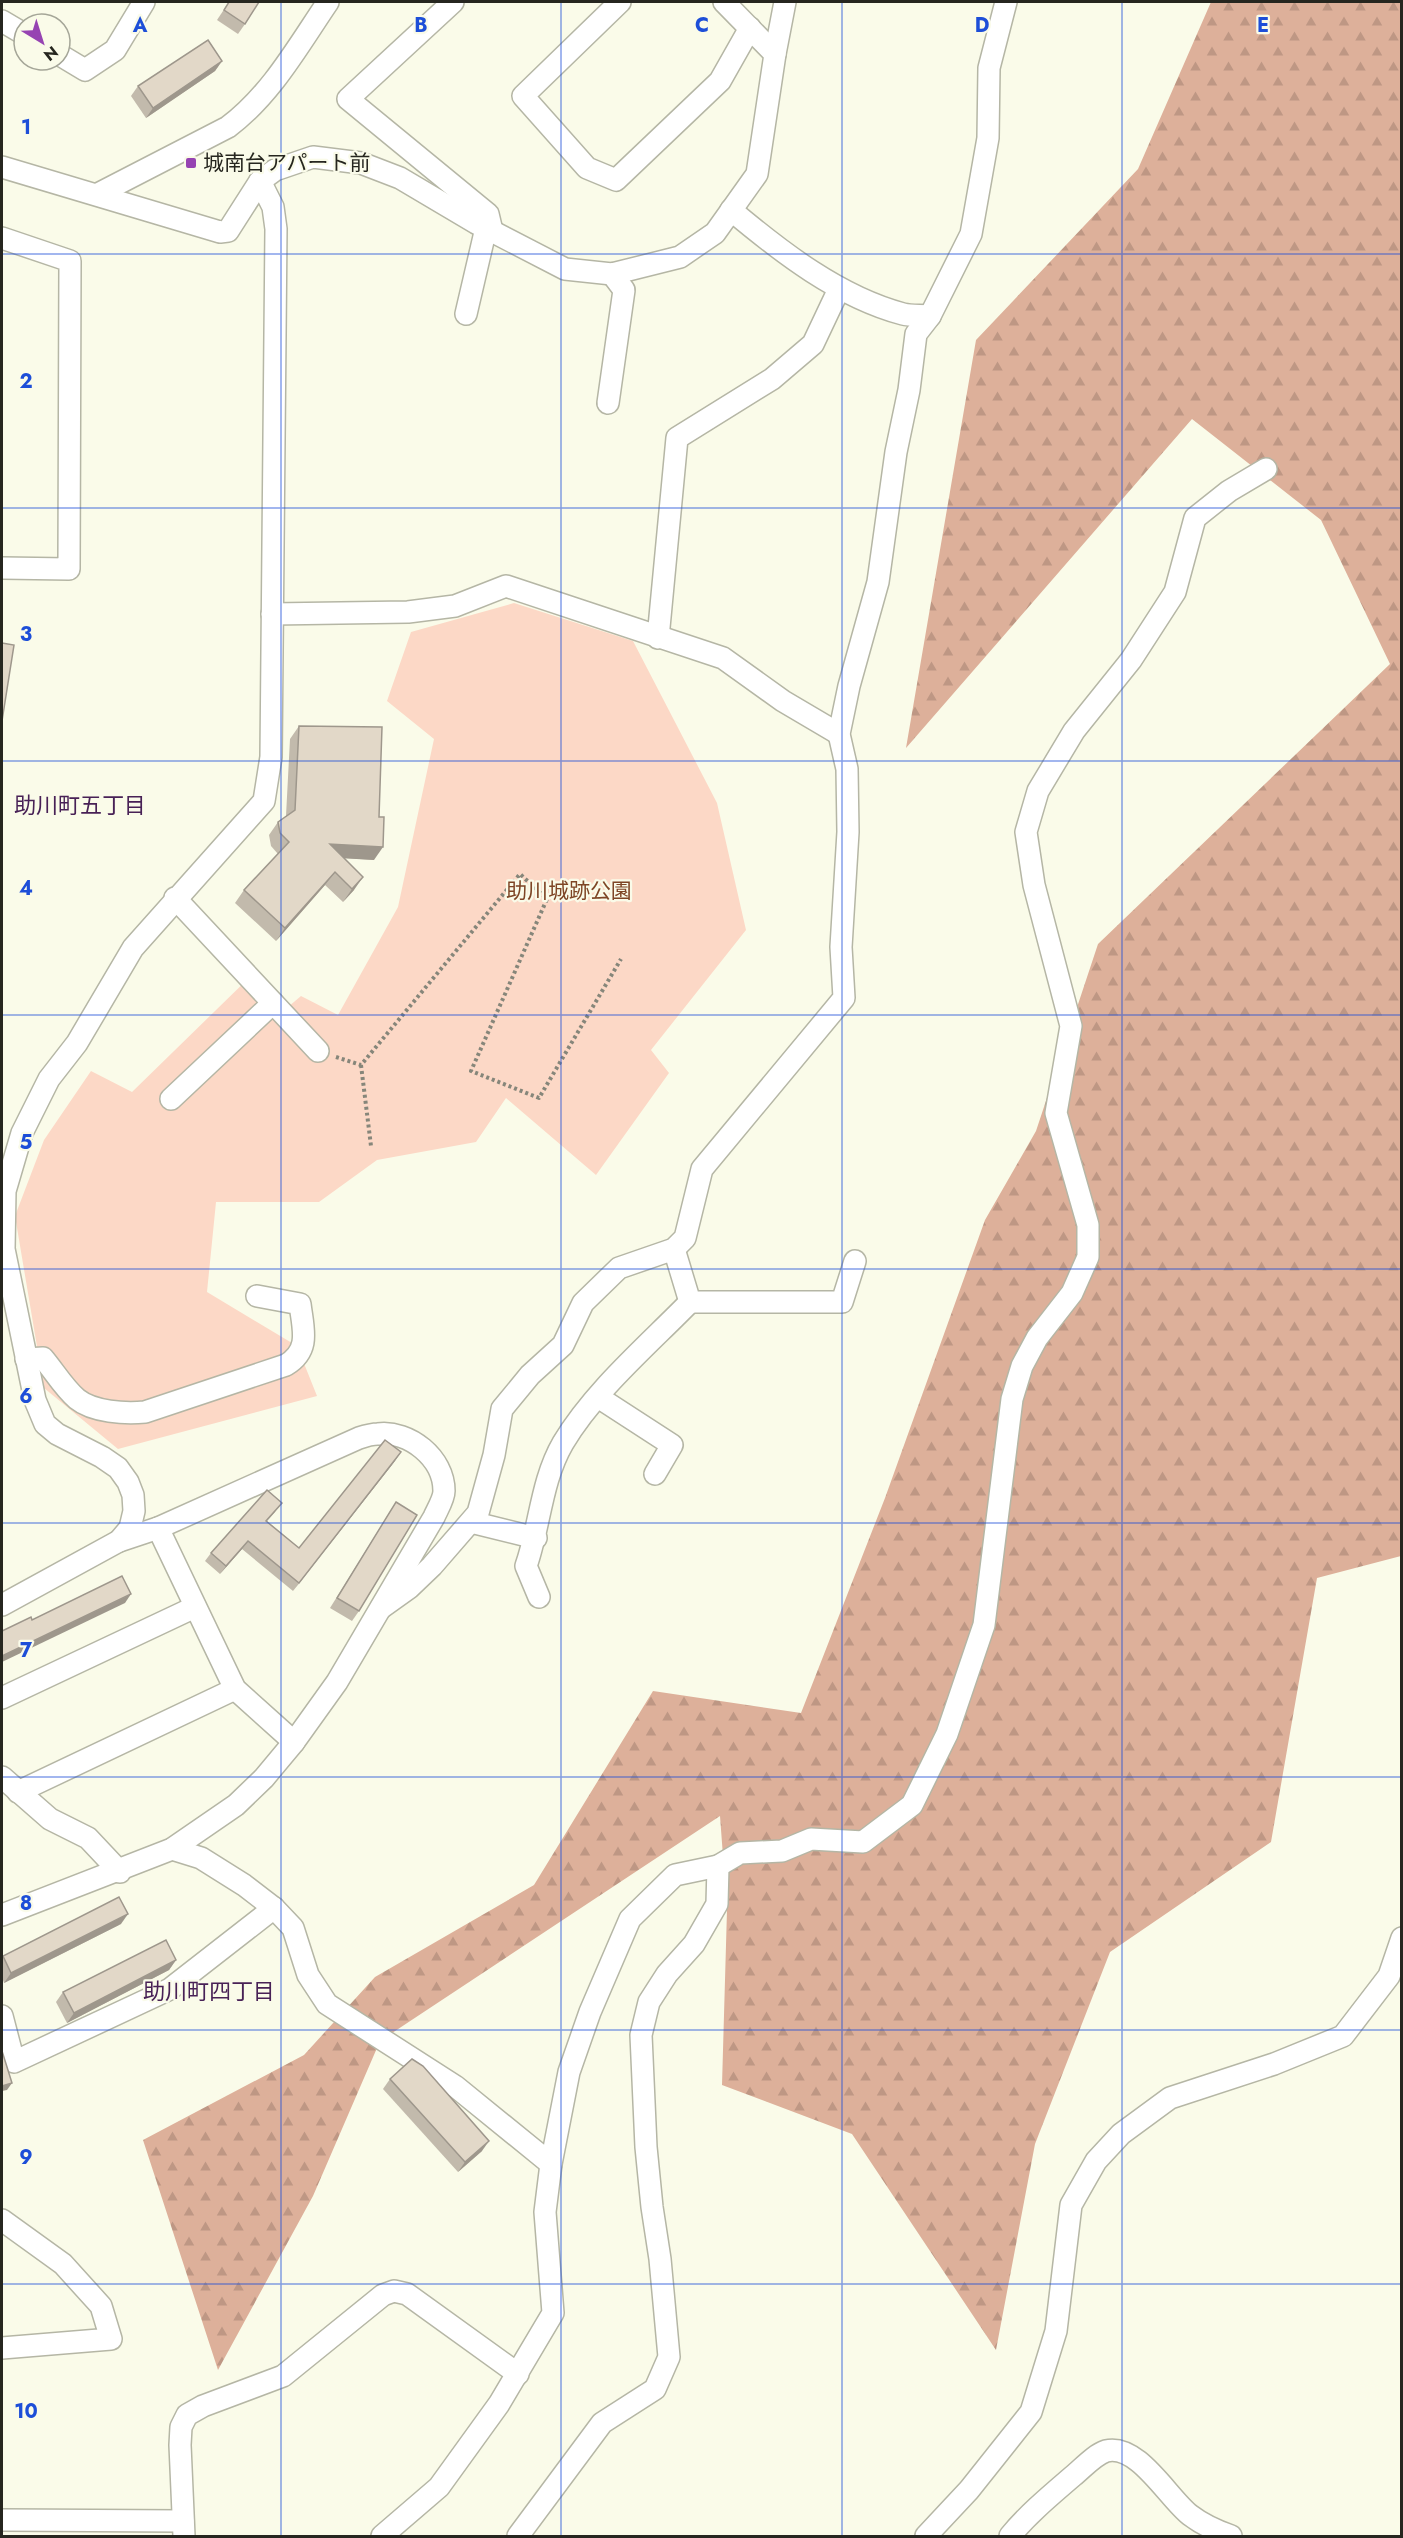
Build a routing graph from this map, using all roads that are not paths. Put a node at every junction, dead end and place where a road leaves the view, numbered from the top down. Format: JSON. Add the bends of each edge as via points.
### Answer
{"nodes":[{"id":1,"x":144,"y":2,"type":"edge"},
{"id":2,"x":328,"y":2,"type":"edge"},
{"id":3,"x":453,"y":2,"type":"edge"},
{"id":4,"x":620,"y":2,"type":"edge"},
{"id":5,"x":724,"y":2,"type":"edge"},
{"id":6,"x":785,"y":2,"type":"edge"},
{"id":7,"x":1006,"y":2,"type":"edge"},
{"id":8,"x":750,"y":28,"type":"junction"},
{"id":9,"x":776,"y":54,"type":"junction"},
{"id":10,"x":72,"y":63,"type":"edge"},
{"id":11,"x":2,"y":167,"type":"edge"},
{"id":12,"x":260,"y":181,"type":"junction"},
{"id":13,"x":98,"y":194,"type":"junction"},
{"id":14,"x":731,"y":210,"type":"junction"},
{"id":15,"x":489,"y":230,"type":"junction"},
{"id":16,"x":2,"y":238,"type":"edge"},
{"id":17,"x":612,"y":274,"type":"junction"},
{"id":18,"x":839,"y":289,"type":"junction"},
{"id":19,"x":466,"y":314,"type":"dead end"},
{"id":20,"x":930,"y":316,"type":"junction"},
{"id":21,"x":608,"y":403,"type":"dead end"},
{"id":22,"x":1266,"y":469,"type":"dead end"},
{"id":23,"x":2,"y":568,"type":"edge"},
{"id":24,"x":272,"y":614,"type":"junction"},
{"id":25,"x":658,"y":638,"type":"junction"},
{"id":26,"x":839,"y":734,"type":"junction"},
{"id":27,"x":175,"y":898,"type":"junction"},
{"id":28,"x":273,"y":1003,"type":"junction"},
{"id":29,"x":318,"y":1051,"type":"road end"},
{"id":30,"x":171,"y":1099,"type":"dead end"},
{"id":31,"x":674,"y":1249,"type":"junction"},
{"id":32,"x":855,"y":1261,"type":"dead end"},
{"id":33,"x":257,"y":1296,"type":"dead end"},
{"id":34,"x":690,"y":1302,"type":"junction"},
{"id":35,"x":26,"y":1359,"type":"junction"},
{"id":36,"x":598,"y":1397,"type":"junction"},
{"id":37,"x":655,"y":1474,"type":"dead end"},
{"id":38,"x":471,"y":1522,"type":"junction"},
{"id":39,"x":158,"y":1528,"type":"junction"},
{"id":40,"x":536,"y":1538,"type":"junction"},
{"id":41,"x":119,"y":1541,"type":"junction"},
{"id":42,"x":539,"y":1597,"type":"dead end"},
{"id":43,"x":2,"y":1605,"type":"edge"},
{"id":44,"x":195,"y":1608,"type":"junction"},
{"id":45,"x":381,"y":1608,"type":"junction"},
{"id":46,"x":235,"y":1689,"type":"junction"},
{"id":47,"x":2,"y":1698,"type":"edge"},
{"id":48,"x":294,"y":1742,"type":"junction"},
{"id":49,"x":2,"y":1777,"type":"edge"},
{"id":50,"x":18,"y":1792,"type":"junction"},
{"id":51,"x":172,"y":1849,"type":"junction"},
{"id":52,"x":718,"y":1866,"type":"junction"},
{"id":53,"x":120,"y":1872,"type":"junction"},
{"id":54,"x":274,"y":1908,"type":"junction"},
{"id":55,"x":2,"y":1915,"type":"edge"},
{"id":56,"x":1401,"y":1938,"type":"edge"},
{"id":57,"x":2,"y":2016,"type":"edge"},
{"id":58,"x":551,"y":2164,"type":"junction"},
{"id":59,"x":2,"y":2220,"type":"edge"},
{"id":60,"x":2,"y":2348,"type":"edge"},
{"id":61,"x":518,"y":2374,"type":"junction"},
{"id":62,"x":2,"y":2520,"type":"edge"},
{"id":63,"x":184,"y":2529,"type":"edge"},
{"id":64,"x":382,"y":2536,"type":"edge"},
{"id":65,"x":518,"y":2536,"type":"edge"},
{"id":66,"x":926,"y":2536,"type":"edge"},
{"id":67,"x":1010,"y":2536,"type":"edge"},
{"id":68,"x":1231,"y":2536,"type":"edge"}],
"edges":[{"from":1,"to":10,"type":"street","via":[[115,50],[85,70]]},
{"from":2,"to":13,"type":"street","via":[[261,99],[245,114],[228,127]]},
{"from":3,"to":15,"type":"street","via":[[348,99],[488,214]]},
{"from":4,"to":8,"type":"street","via":[[523,96],[588,168],[616,180],[720,81]]},
{"from":5,"to":8,"type":"street"},
{"from":6,"to":9,"type":"street"},
{"from":7,"to":20,"type":"street","via":[[989,68],[988,138],[971,234]]},
{"from":8,"to":9,"type":"street"},
{"from":9,"to":14,"type":"street","via":[[757,174]]},
{"from":11,"to":13,"type":"street"},
{"from":12,"to":13,"type":"street","via":[[228,231]]},
{"from":12,"to":15,"type":"street","via":[[275,170],[313,157],[361,163],[400,178]]},
{"from":12,"to":24,"type":"street","via":[[273,207],[276,229]]},
{"from":14,"to":17,"type":"street","via":[[715,233],[680,257]]},
{"from":14,"to":18,"type":"street"},
{"from":15,"to":17,"type":"street","via":[[565,269]]},
{"from":15,"to":19,"type":"street"},
{"from":16,"to":23,"type":"street","via":[[70,261],[70,284],[69,569]]},
{"from":17,"to":21,"type":"street","via":[[624,290]]},
{"from":18,"to":20,"type":"street","via":[[904,314]]},
{"from":18,"to":25,"type":"street","via":[[813,344],[772,379],[677,438]]},
{"from":20,"to":26,"type":"street","via":[[916,334],[878,582]]},
{"from":22,"to":52,"type":"street","via":[[1195,518],[1175,592],[1131,660],[1074,731],[1038,791],[1026,832],[1034,885],[1071,1026],[1056,1113],[1088,1225],[1088,1257],[1072,1293],[1037,1338],[1011,1399],[984,1625],[947,1734],[912,1805],[863,1842],[811,1839],[782,1851],[740,1853]]},
{"from":24,"to":25,"type":"street","via":[[408,612],[455,606],[506,586]]},
{"from":24,"to":27,"type":"street","via":[[271,757],[264,801]]},
{"from":25,"to":26,"type":"street","via":[[723,658],[783,701]]},
{"from":26,"to":31,"type":"street","via":[[847,769],[848,832],[841,947],[844,998],[702,1169],[685,1238]]},
{"from":27,"to":28,"type":"street"},
{"from":27,"to":35,"type":"street","via":[[133,948],[77,1043],[49,1079],[22,1133],[4,1191],[4,1249]]},
{"from":28,"to":29,"type":"street"},
{"from":28,"to":30,"type":"street"},
{"from":31,"to":34,"type":"street"},
{"from":31,"to":38,"type":"street","via":[[619,1268],[583,1303],[563,1345],[530,1375],[502,1409],[494,1455],[478,1513]]},
{"from":32,"to":34,"type":"street","via":[[842,1302]]},
{"from":33,"to":35,"type":"street","via":[[300,1304],[304,1345],[297,1358],[145,1413],[127,1414],[88,1405],[77,1399],[43,1359]]},
{"from":34,"to":36,"type":"street"},
{"from":35,"to":41,"type":"street","via":[[45,1424],[118,1468],[128,1482],[134,1495],[134,1511],[130,1528]]},
{"from":36,"to":37,"type":"street","via":[[672,1445]]},
{"from":36,"to":40,"type":"street","via":[[563,1444],[543,1492]]},
{"from":38,"to":40,"type":"street"},
{"from":38,"to":45,"type":"street","via":[[409,1588]]},
{"from":39,"to":41,"type":"street"},
{"from":39,"to":44,"type":"street"},
{"from":39,"to":45,"type":"street","via":[[359,1438],[379,1433],[398,1435],[431,1456],[441,1473],[444,1493]]},
{"from":40,"to":42,"type":"street","via":[[526,1566]]},
{"from":41,"to":43,"type":"street"},
{"from":44,"to":46,"type":"street"},
{"from":44,"to":47,"type":"street"},
{"from":45,"to":48,"type":"street","via":[[337,1683]]},
{"from":46,"to":48,"type":"street"},
{"from":46,"to":50,"type":"street"},
{"from":48,"to":51,"type":"street","via":[[236,1805]]},
{"from":49,"to":50,"type":"street"},
{"from":50,"to":53,"type":"street","via":[[50,1819],[88,1838]]},
{"from":51,"to":53,"type":"street"},
{"from":51,"to":54,"type":"street","via":[[201,1858]]},
{"from":52,"to":58,"type":"street","via":[[675,1875],[630,1919],[569,2073]]},
{"from":52,"to":65,"type":"street","via":[[717,1904],[694,1944],[649,2002],[641,2035],[646,2147],[669,2357],[655,2389],[602,2423]]},
{"from":53,"to":55,"type":"street"},
{"from":54,"to":57,"type":"street","via":[[170,1989],[14,2062]]},
{"from":54,"to":58,"type":"street","via":[[293,1928],[308,1975],[327,2004],[455,2086]]},
{"from":56,"to":66,"type":"street","via":[[1389,1976],[1343,2036],[1274,2064],[1170,2098],[1121,2134],[1096,2161],[1071,2205],[1056,2331],[1031,2412],[969,2490]]},
{"from":58,"to":61,"type":"street","via":[[545,2212],[553,2313]]},
{"from":59,"to":60,"type":"street","via":[[63,2264],[101,2306],[111,2339]]},
{"from":61,"to":63,"type":"street","via":[[407,2294],[394,2291],[383,2295],[284,2376],[187,2415],[181,2427],[180,2445]]},
{"from":61,"to":64,"type":"street","via":[[439,2487]]},
{"from":62,"to":63,"type":"street"},
{"from":67,"to":68,"type":"street","via":[[1093,2459],[1117,2450],[1145,2467],[1189,2514]]}]}
